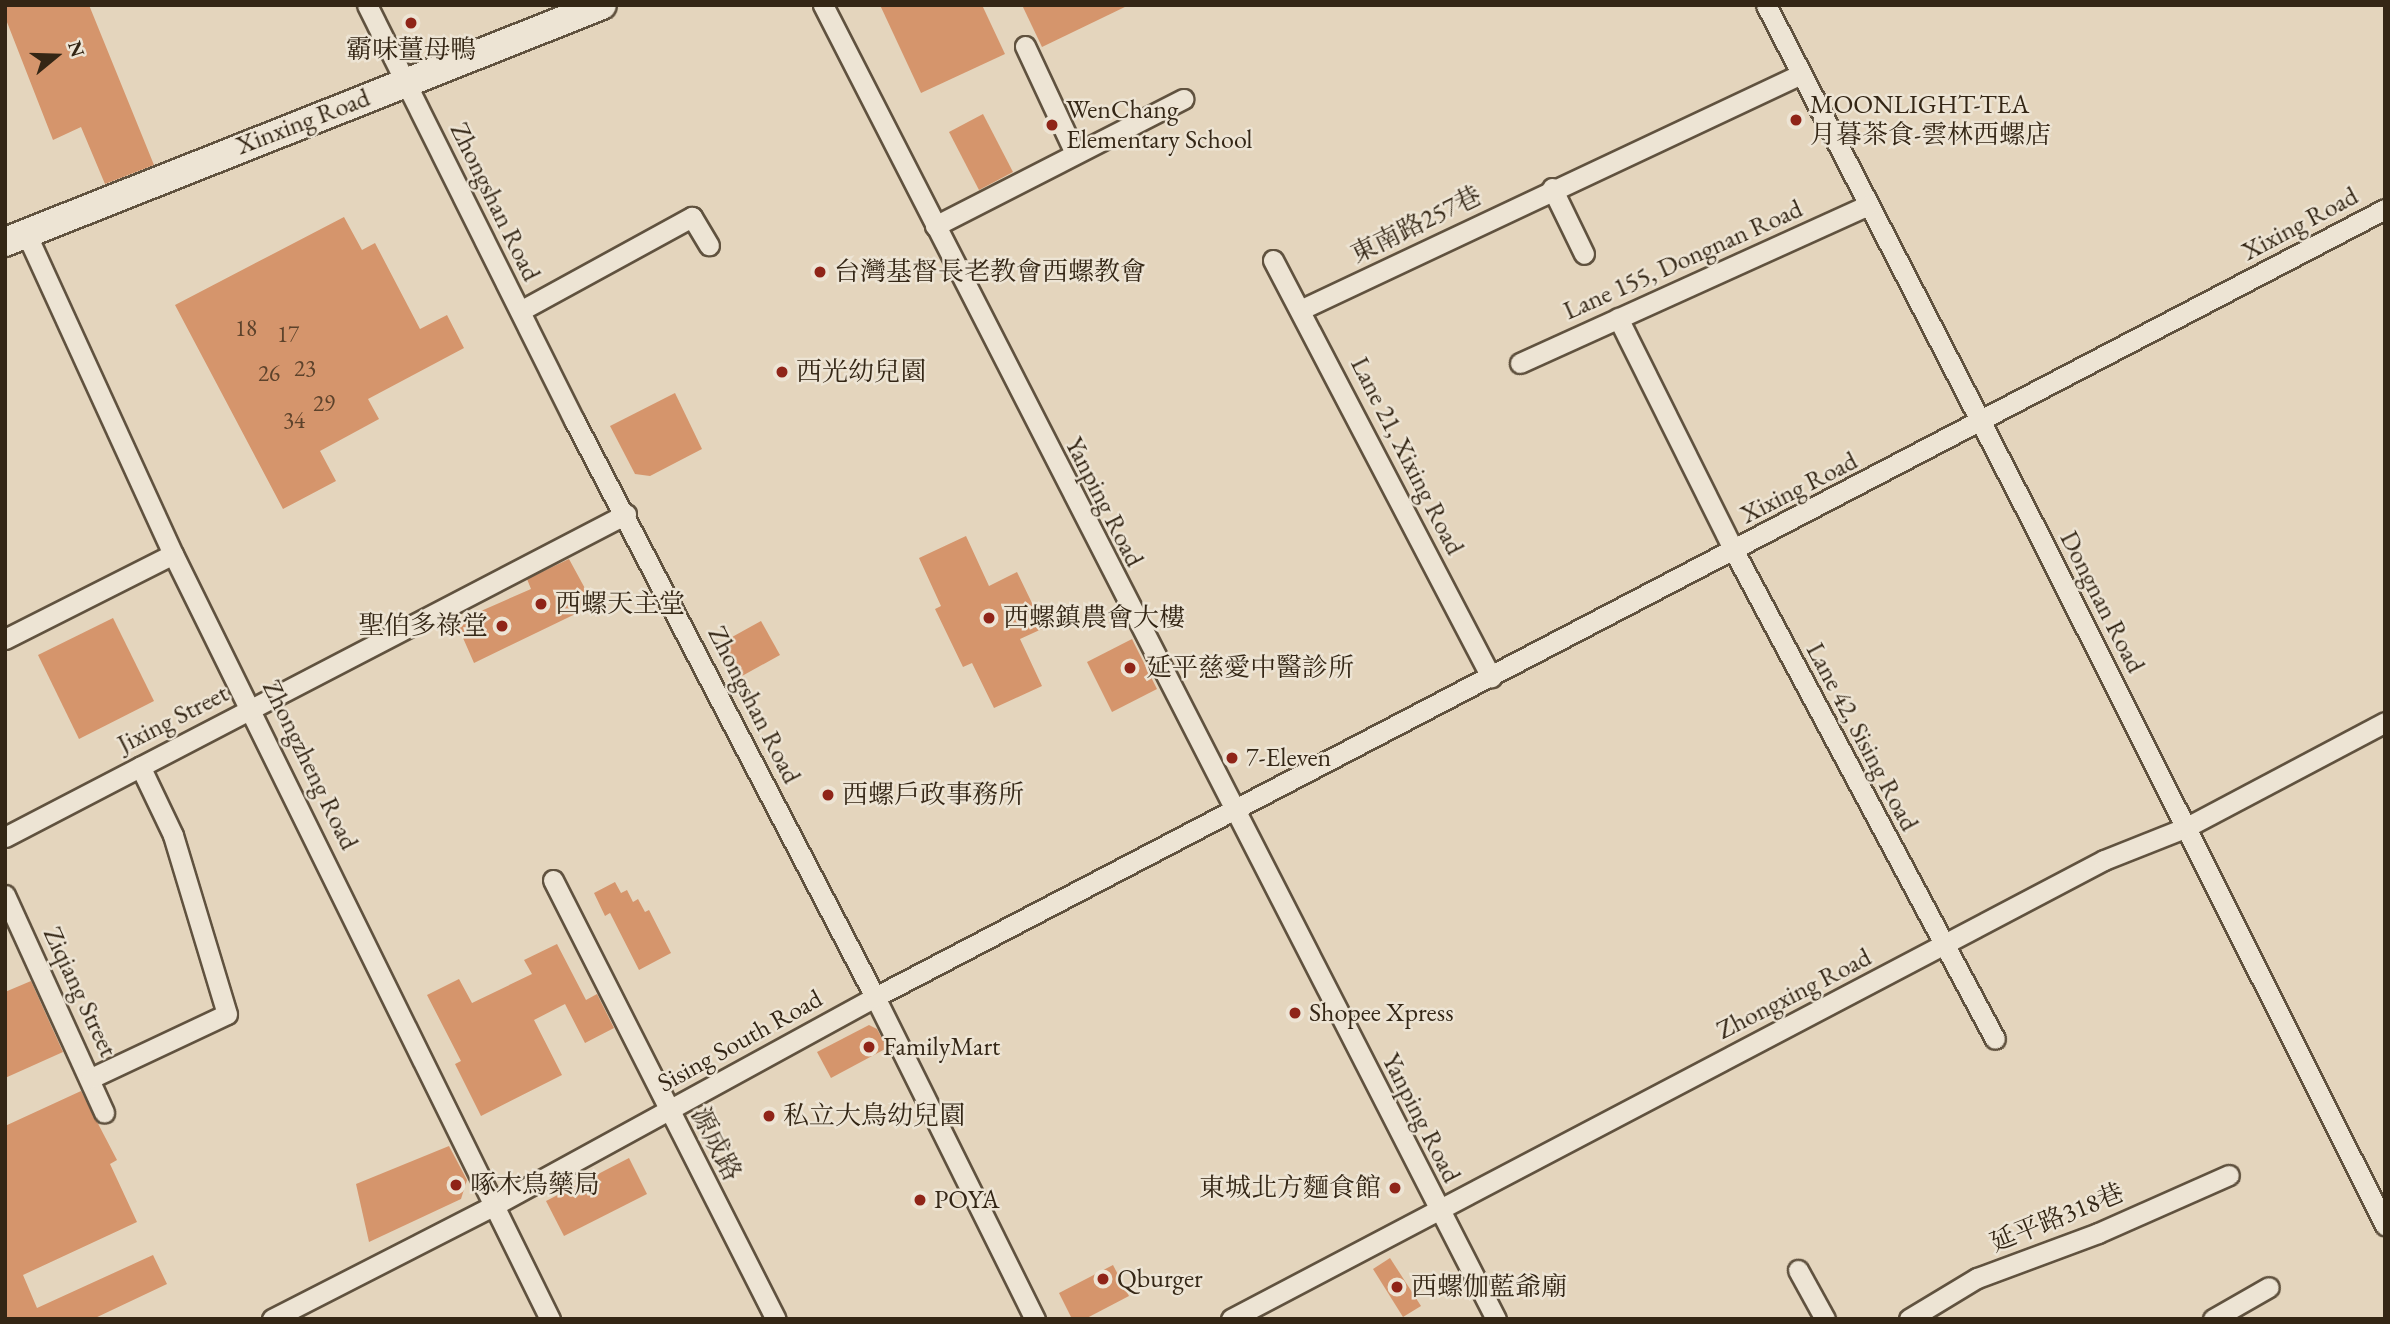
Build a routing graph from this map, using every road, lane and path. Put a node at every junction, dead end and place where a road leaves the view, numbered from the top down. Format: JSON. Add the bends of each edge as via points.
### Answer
{"nodes":[{"id":1,"x":367,"y":5,"type":"edge"},
{"id":2,"x":823,"y":5,"type":"edge"},
{"id":3,"x":1766,"y":5,"type":"edge"},
{"id":4,"x":594,"y":7,"type":"edge"},
{"id":5,"x":1025,"y":46,"type":"dead end"},
{"id":6,"x":1801,"y":74,"type":"junction"},
{"id":7,"x":407,"y":82,"type":"junction"},
{"id":8,"x":1183,"y":99,"type":"dead end"},
{"id":9,"x":1075,"y":153,"type":"junction"},
{"id":10,"x":1552,"y":188,"type":"junction"},
{"id":11,"x":1868,"y":205,"type":"junction"},
{"id":12,"x":2385,"y":209,"type":"edge"},
{"id":13,"x":935,"y":226,"type":"junction"},
{"id":14,"x":16,"y":237,"type":"edge"},
{"id":15,"x":709,"y":246,"type":"dead end"},
{"id":16,"x":1584,"y":254,"type":"dead end"},
{"id":17,"x":1273,"y":260,"type":"dead end"},
{"id":18,"x":1302,"y":309,"type":"junction"},
{"id":19,"x":520,"y":311,"type":"junction"},
{"id":20,"x":1618,"y":318,"type":"junction"},
{"id":21,"x":1520,"y":363,"type":"dead end"},
{"id":22,"x":1981,"y":424,"type":"junction"},
{"id":23,"x":626,"y":514,"type":"junction"},
{"id":24,"x":1734,"y":551,"type":"junction"},
{"id":25,"x":173,"y":554,"type":"junction"},
{"id":26,"x":5,"y":639,"type":"edge"},
{"id":27,"x":1491,"y":677,"type":"junction"},
{"id":28,"x":253,"y":708,"type":"junction"},
{"id":29,"x":2385,"y":722,"type":"edge"},
{"id":30,"x":140,"y":766,"type":"junction"},
{"id":31,"x":1235,"y":811,"type":"junction"},
{"id":32,"x":2187,"y":827,"type":"junction"},
{"id":33,"x":5,"y":836,"type":"edge"},
{"id":34,"x":553,"y":880,"type":"dead end"},
{"id":35,"x":5,"y":895,"type":"edge"},
{"id":36,"x":1947,"y":945,"type":"junction"},
{"id":37,"x":875,"y":997,"type":"junction"},
{"id":38,"x":1995,"y":1039,"type":"dead end"},
{"id":39,"x":91,"y":1078,"type":"junction"},
{"id":40,"x":669,"y":1110,"type":"junction"},
{"id":41,"x":103,"y":1112,"type":"dead end"},
{"id":42,"x":2229,"y":1175,"type":"dead end"},
{"id":43,"x":497,"y":1204,"type":"junction"},
{"id":44,"x":1437,"y":1208,"type":"junction"},
{"id":45,"x":2385,"y":1225,"type":"edge"},
{"id":46,"x":1798,"y":1270,"type":"dead end"},
{"id":47,"x":2269,"y":1287,"type":"dead end"},
{"id":48,"x":272,"y":1319,"type":"edge"},
{"id":49,"x":550,"y":1319,"type":"edge"},
{"id":50,"x":776,"y":1319,"type":"edge"},
{"id":51,"x":1035,"y":1319,"type":"edge"},
{"id":52,"x":1231,"y":1319,"type":"edge"},
{"id":53,"x":1496,"y":1319,"type":"edge"},
{"id":54,"x":1825,"y":1319,"type":"edge"},
{"id":55,"x":1909,"y":1319,"type":"edge"},
{"id":56,"x":2213,"y":1319,"type":"edge"}],
"edges":[{"from":1,"to":7,"type":"street","name":"Zhongshan Road"},
{"from":2,"to":13,"type":"street","name":"Yanping Road"},
{"from":3,"to":6,"type":"street","name":"Dongnan Road"},
{"from":4,"to":7,"type":"street","name":"Xinxing Road"},
{"from":5,"to":9,"type":"street"},
{"from":6,"to":10,"type":"street","name":"東南路257巷"},
{"from":6,"to":11,"type":"street","name":"Dongnan Road"},
{"from":7,"to":14,"type":"street","name":"Xinxing Road"},
{"from":7,"to":19,"type":"street","name":"Zhongshan Road"},
{"from":8,"to":9,"type":"street"},
{"from":9,"to":13,"type":"street"},
{"from":10,"to":16,"type":"street"},
{"from":10,"to":18,"type":"street","name":"東南路257巷"},
{"from":11,"to":20,"type":"street","name":"Lane 155, Dongnan Road"},
{"from":11,"to":22,"type":"street","name":"Dongnan Road"},
{"from":12,"to":22,"type":"street","name":"Xixing Road"},
{"from":13,"to":31,"type":"street","name":"Yanping Road"},
{"from":14,"to":25,"type":"street","name":"Zhongzheng Road"},
{"from":15,"to":19,"type":"street","via":[[692,217]]},
{"from":17,"to":18,"type":"street","name":"Lane 21, Xixing Road"},
{"from":18,"to":27,"type":"street","name":"Lane 21, Xixing Road"},
{"from":19,"to":23,"type":"street","name":"Zhongshan Road"},
{"from":20,"to":21,"type":"street","name":"Lane 155, Dongnan Road"},
{"from":20,"to":24,"type":"street","name":"Lane 42, Sising Road"},
{"from":22,"to":24,"type":"street","name":"Xixing Road"},
{"from":22,"to":32,"type":"street","name":"Dongnan Road"},
{"from":23,"to":28,"type":"street","name":"Jixing Street"},
{"from":23,"to":37,"type":"street","name":"Zhongshan Road"},
{"from":24,"to":27,"type":"street","name":"Xixing Road"},
{"from":24,"to":36,"type":"street","name":"Lane 42, Sising Road","via":[[1928,920]]},
{"from":25,"to":26,"type":"street"},
{"from":25,"to":28,"type":"street","name":"Zhongzheng Road"},
{"from":27,"to":31,"type":"street","name":"Xixing Road"},
{"from":28,"to":30,"type":"street","name":"Jixing Street"},
{"from":28,"to":43,"type":"street","name":"Zhongzheng Road"},
{"from":29,"to":32,"type":"street","name":"Zhongxing Road"},
{"from":30,"to":33,"type":"street","name":"Jixing Street"},
{"from":30,"to":39,"type":"street","via":[[173,835],[227,1014]]},
{"from":31,"to":37,"type":"street","name":"Sising South Road"},
{"from":31,"to":44,"type":"street","name":"Yanping Road"},
{"from":32,"to":36,"type":"street","name":"Zhongxing Road","via":[[2104,860]]},
{"from":32,"to":45,"type":"street","name":"Dongnan Road"},
{"from":34,"to":40,"type":"street","name":"源成路"},
{"from":35,"to":39,"type":"street","name":"Ziqiang Street"},
{"from":36,"to":38,"type":"street","name":"Lane 42, Sising Road"},
{"from":36,"to":44,"type":"street","name":"Zhongxing Road"},
{"from":37,"to":40,"type":"street","name":"Sising South Road"},
{"from":37,"to":51,"type":"street","name":"Zhongshan Road"},
{"from":39,"to":41,"type":"street","name":"Ziqiang Street"},
{"from":40,"to":43,"type":"street","name":"Sising South Road"},
{"from":40,"to":50,"type":"street","name":"源成路"},
{"from":42,"to":55,"type":"street","name":"延平路318巷","via":[[2098,1233],[1977,1278]]},
{"from":43,"to":48,"type":"street","name":"Sising South Road"},
{"from":43,"to":49,"type":"street","name":"Zhongzheng Road"},
{"from":44,"to":52,"type":"street","name":"Zhongxing Road"},
{"from":44,"to":53,"type":"street","name":"Yanping Road"},
{"from":46,"to":54,"type":"street"},
{"from":47,"to":56,"type":"street"}]}
